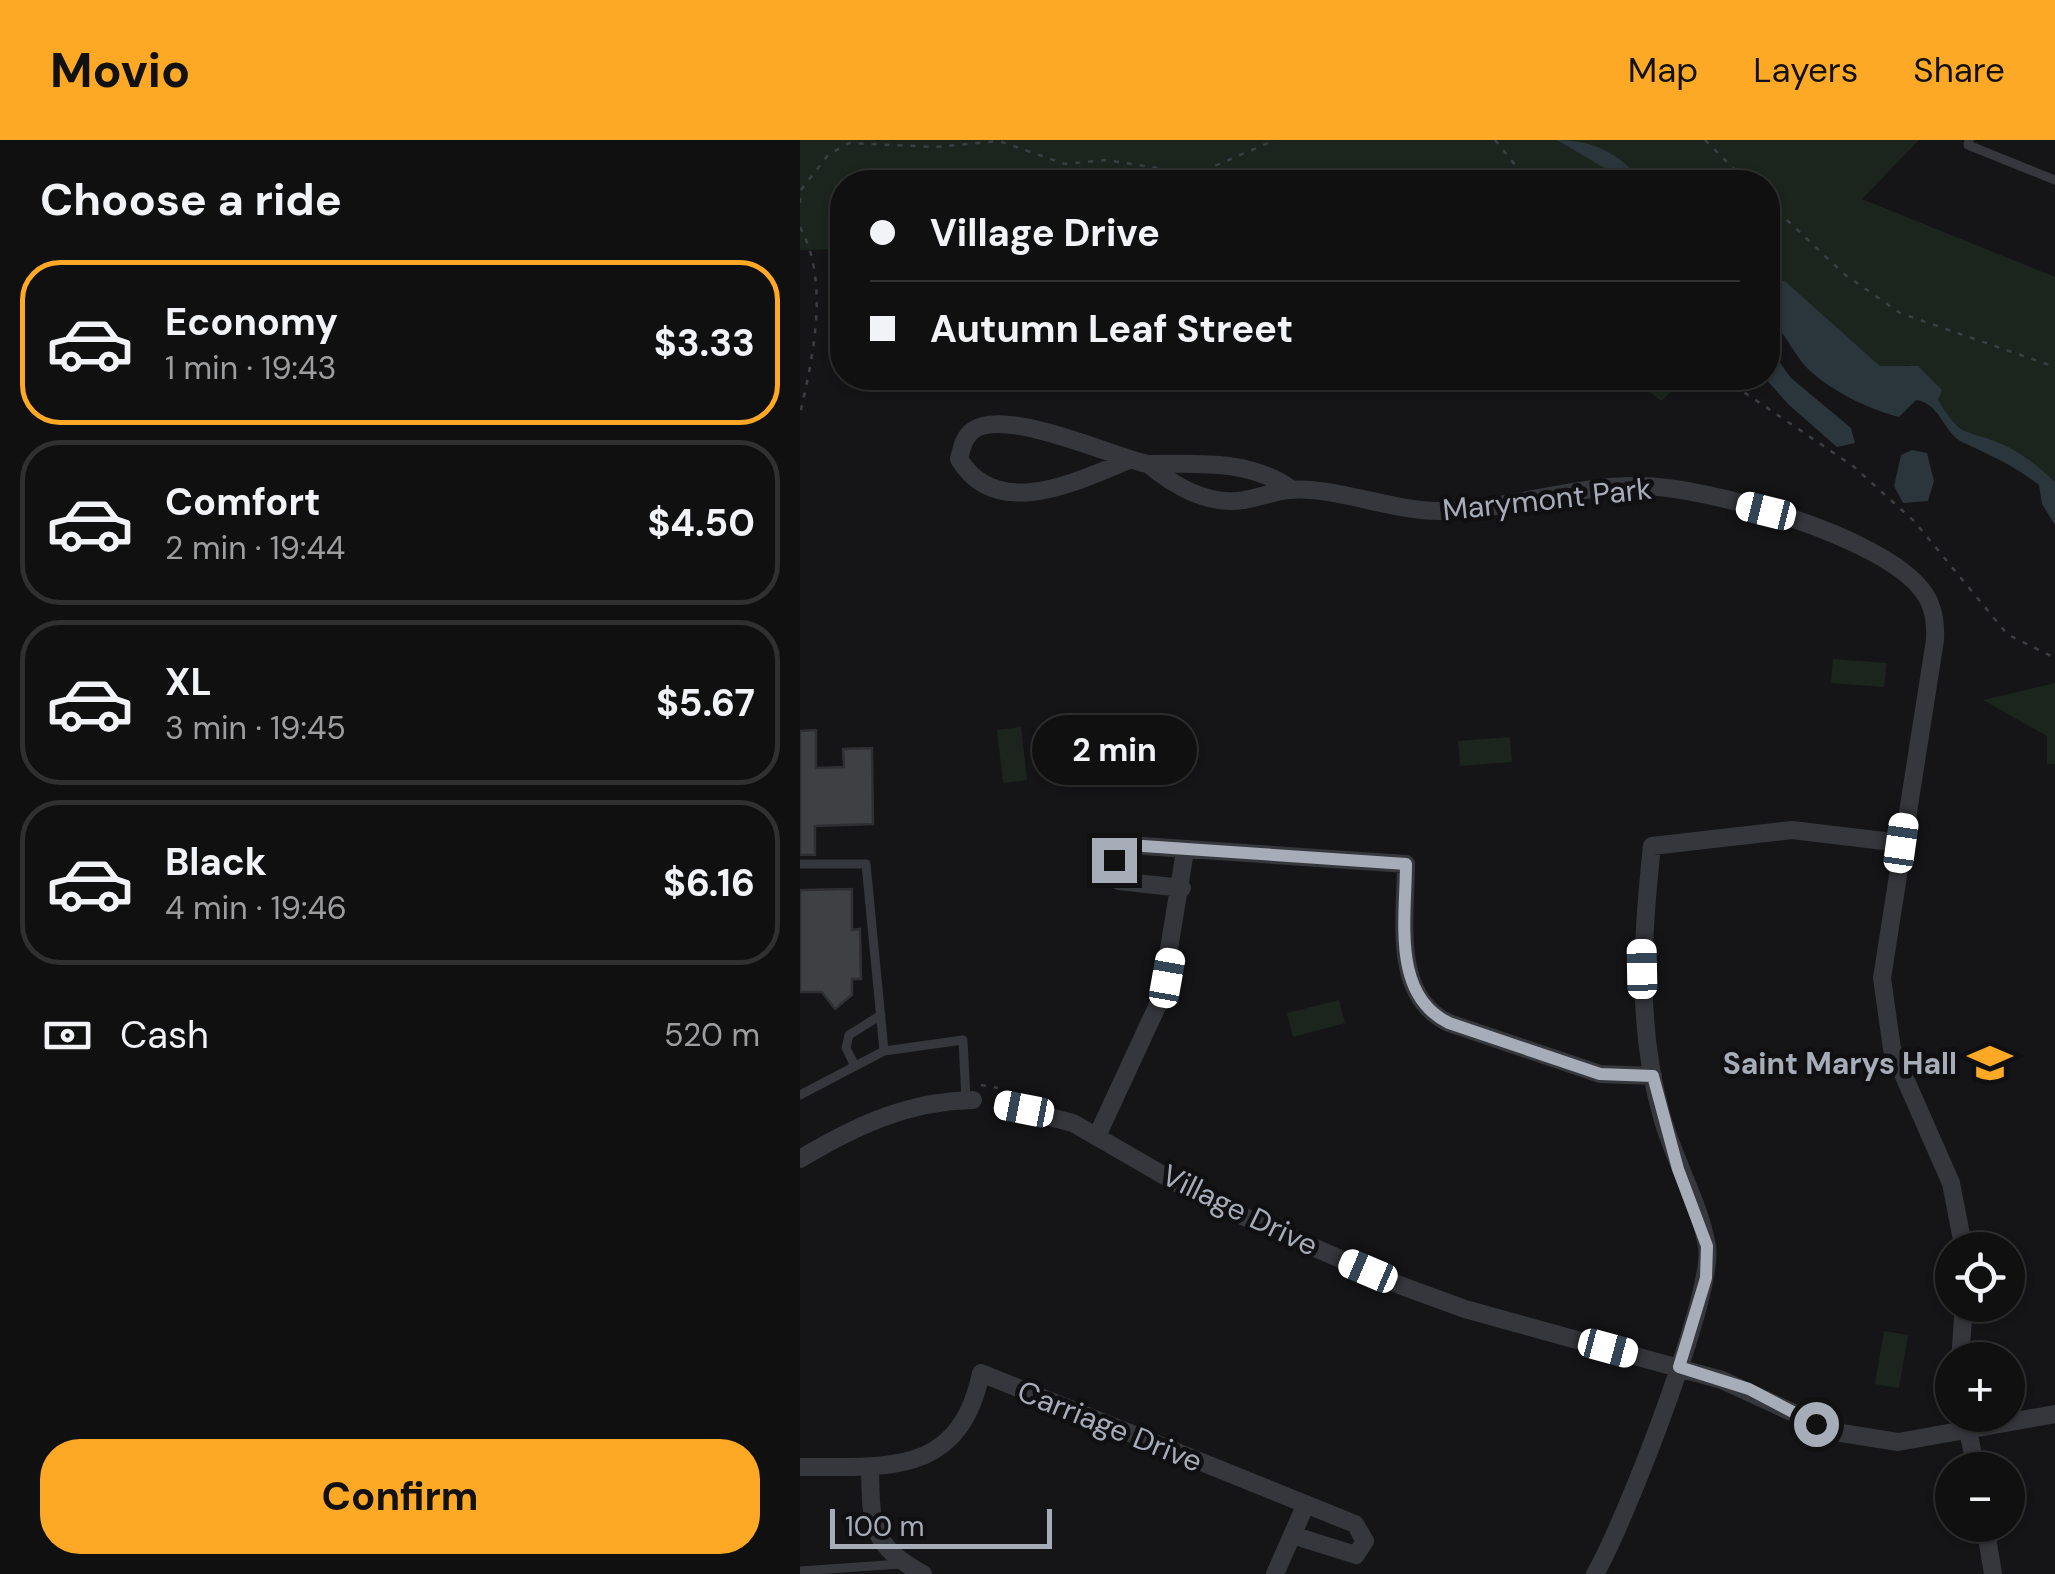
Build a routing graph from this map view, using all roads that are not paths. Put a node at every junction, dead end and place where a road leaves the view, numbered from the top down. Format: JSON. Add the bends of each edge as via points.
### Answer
{"nodes":[{"id":1,"x":1970,"y":140,"type":"edge"},
{"id":2,"x":2055,"y":180,"type":"edge"},
{"id":3,"x":1139,"y":462,"type":"junction"},
{"id":4,"x":1290,"y":489,"type":"junction"},
{"id":5,"x":1901,"y":843,"type":"junction"},
{"id":6,"x":1186,"y":851,"type":"junction"},
{"id":7,"x":800,"y":864,"type":"edge"},
{"id":8,"x":1182,"y":888,"type":"junction"},
{"id":9,"x":881,"y":1015,"type":"junction"},
{"id":10,"x":884,"y":1051,"type":"junction"},
{"id":11,"x":854,"y":1064,"type":"junction"},
{"id":12,"x":1653,"y":1076,"type":"junction"},
{"id":13,"x":800,"y":1094,"type":"edge"},
{"id":14,"x":970,"y":1100,"type":"joint"},
{"id":15,"x":1004,"y":1105,"type":"road end"},
{"id":16,"x":1098,"y":1134,"type":"junction"},
{"id":17,"x":800,"y":1158,"type":"edge"},
{"id":18,"x":1960,"y":1232,"type":"edge"},
{"id":19,"x":1679,"y":1367,"type":"junction"},
{"id":20,"x":2055,"y":1414,"type":"edge"},
{"id":21,"x":2025,"y":1417,"type":"edge"},
{"id":22,"x":1935,"y":1432,"type":"edge"},
{"id":23,"x":800,"y":1467,"type":"edge"},
{"id":24,"x":870,"y":1468,"type":"junction"},
{"id":25,"x":1305,"y":1506,"type":"junction"},
{"id":26,"x":1292,"y":1535,"type":"junction"},
{"id":27,"x":1988,"y":1542,"type":"edge"},
{"id":28,"x":904,"y":1564,"type":"junction"},
{"id":29,"x":800,"y":1571,"type":"edge"},
{"id":30,"x":922,"y":1574,"type":"edge"},
{"id":31,"x":1276,"y":1574,"type":"edge"},
{"id":32,"x":1595,"y":1574,"type":"edge"},
{"id":33,"x":1993,"y":1574,"type":"edge"}],
"edges":[{"from":1,"to":2,"type":"lane","via":[[1968,146]]},
{"from":3,"to":3,"type":"street","name":"Marymont Park","via":[[1009,424],[974,429],[959,459],[968,474],[1000,491],[1041,493]]},
{"from":3,"to":4,"type":"street","name":"Marymont Park","via":[[1248,467]]},
{"from":3,"to":4,"type":"street","name":"Marymont Park","via":[[1168,481],[1226,502]]},
{"from":4,"to":5,"type":"street","name":"Marymont Park","via":[[1470,511],[1620,487],[1662,487],[1813,526],[1898,568],[1931,604],[1934,640]]},
{"from":5,"to":12,"type":"street","via":[[1792,830],[1652,846],[1642,999]]},
{"from":5,"to":18,"type":"street","name":"Marymont Park","via":[[1883,948],[1886,1020],[1913,1106],[1951,1184]]},
{"from":6,"to":8,"type":"street"},
{"from":6,"to":8,"type":"street","via":[[1128,845],[1119,850],[1114,868],[1119,881]]},
{"from":6,"to":12,"type":"street","via":[[1406,864],[1408,968],[1428,1010],[1600,1074]]},
{"from":7,"to":9,"type":"lane","via":[[866,864]]},
{"from":8,"to":16,"type":"street","via":[[1161,998]]},
{"from":9,"to":10,"type":"lane"},
{"from":9,"to":11,"type":"lane","via":[[848,1035]]},
{"from":10,"to":11,"type":"lane"},
{"from":10,"to":14,"type":"lane","via":[[964,1040]]},
{"from":11,"to":13,"type":"lane"},
{"from":12,"to":19,"type":"street","via":[[1707,1246],[1706,1278]]},
{"from":14,"to":17,"type":"street","via":[[875,1118]]},
{"from":15,"to":16,"type":"street","name":"Village Drive"},
{"from":16,"to":19,"type":"street","name":"Village Drive","via":[[1208,1201],[1402,1286]]},
{"from":19,"to":22,"type":"street","name":"Village Drive","via":[[1749,1389],[1856,1438],[1898,1442]]},
{"from":19,"to":32,"type":"street"},
{"from":20,"to":21,"type":"street","name":"Village Drive"},
{"from":23,"to":24,"type":"street","name":"Carriage Drive"},
{"from":24,"to":25,"type":"street","name":"Carriage Drive","via":[[917,1460],[946,1442],[969,1413],[981,1373]]},
{"from":24,"to":28,"type":"street","via":[[872,1522],[887,1550]]},
{"from":25,"to":26,"type":"street"},
{"from":25,"to":26,"type":"street","name":"Carriage Drive","via":[[1355,1524],[1364,1550],[1346,1555]]},
{"from":26,"to":31,"type":"street"},
{"from":27,"to":33,"type":"street"},
{"from":28,"to":29,"type":"lane"},
{"from":28,"to":30,"type":"street"}]}
